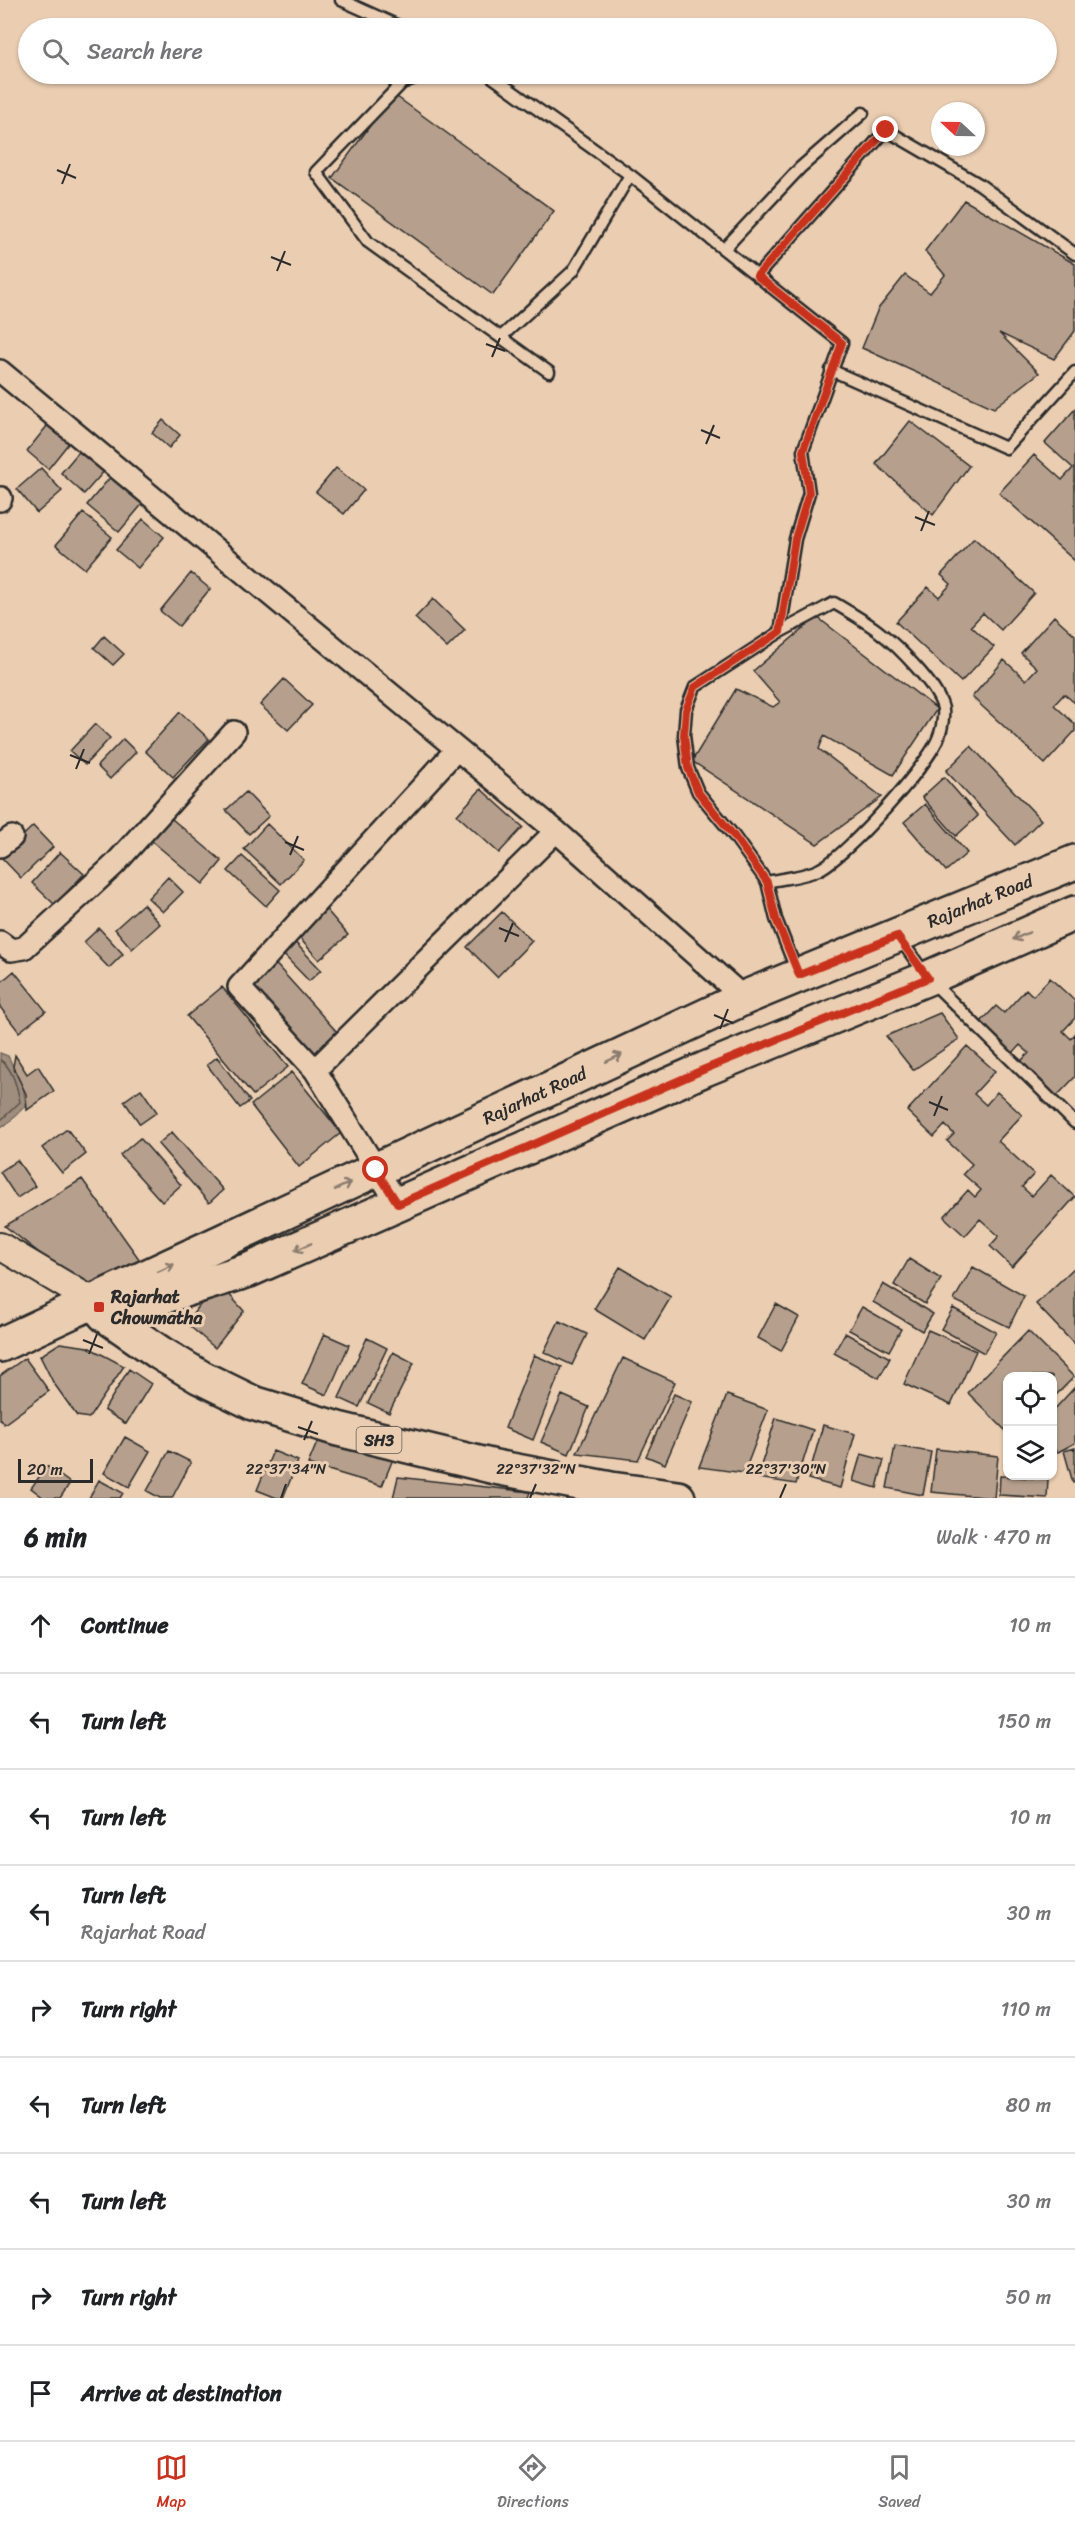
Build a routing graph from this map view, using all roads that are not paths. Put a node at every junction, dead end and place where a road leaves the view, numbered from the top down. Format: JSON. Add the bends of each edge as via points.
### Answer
{"nodes":[{"id":1,"x":341,"y":0,"type":"edge"},
{"id":2,"x":381,"y":18,"type":"edge"},
{"id":3,"x":401,"y":84,"type":"edge"},
{"id":4,"x":502,"y":84,"type":"edge"},
{"id":5,"x":863,"y":113,"type":"dead end"},
{"id":6,"x":630,"y":175,"type":"junction"},
{"id":7,"x":724,"y":249,"type":"junction"},
{"id":8,"x":1075,"y":254,"type":"edge"},
{"id":9,"x":757,"y":276,"type":"junction"},
{"id":10,"x":501,"y":337,"type":"junction"},
{"id":11,"x":831,"y":370,"type":"junction"},
{"id":12,"x":0,"y":371,"type":"edge"},
{"id":13,"x":549,"y":372,"type":"dead end"},
{"id":14,"x":1075,"y":372,"type":"edge"},
{"id":15,"x":780,"y":632,"type":"junction"},
{"id":16,"x":234,"y":732,"type":"dead end"},
{"id":17,"x":457,"y":749,"type":"junction"},
{"id":18,"x":556,"y":831,"type":"junction"},
{"id":19,"x":1075,"y":862,"type":"edge"},
{"id":20,"x":767,"y":882,"type":"junction"},
{"id":21,"x":1075,"y":913,"type":"edge"},
{"id":22,"x":897,"y":936,"type":"junction"},
{"id":23,"x":0,"y":942,"type":"edge"},
{"id":24,"x":799,"y":975,"type":"junction"},
{"id":25,"x":928,"y":978,"type":"junction"},
{"id":26,"x":744,"y":998,"type":"junction"},
{"id":27,"x":315,"y":1070,"type":"junction"},
{"id":28,"x":1075,"y":1124,"type":"edge"},
{"id":29,"x":376,"y":1170,"type":"junction"},
{"id":30,"x":398,"y":1204,"type":"junction"},
{"id":31,"x":0,"y":1246,"type":"edge"},
{"id":32,"x":99,"y":1309,"type":"junction"},
{"id":33,"x":0,"y":1345,"type":"edge"},
{"id":34,"x":0,"y":1360,"type":"edge"},
{"id":35,"x":678,"y":1498,"type":"edge"}],
"edges":[{"from":1,"to":2,"type":"lane"},
{"from":3,"to":10,"type":"lane","via":[[316,172],[368,242]]},
{"from":4,"to":6,"type":"lane"},
{"from":5,"to":7,"type":"lane","via":[[800,168]]},
{"from":6,"to":7,"type":"lane"},
{"from":6,"to":10,"type":"lane","via":[[573,271]]},
{"from":7,"to":9,"type":"lane"},
{"from":8,"to":9,"type":"lane","via":[[979,184],[886,130]]},
{"from":9,"to":11,"type":"lane","via":[[842,343]]},
{"from":10,"to":13,"type":"lane"},
{"from":11,"to":14,"type":"lane","via":[[1006,448]]},
{"from":11,"to":15,"type":"lane","via":[[803,451],[809,493],[795,539]]},
{"from":12,"to":17,"type":"street"},
{"from":15,"to":20,"type":"lane","via":[[695,687],[686,710],[684,735],[688,768],[698,792]]},
{"from":15,"to":20,"type":"lane","via":[[834,603],[894,642],[928,681],[944,707],[939,736],[928,756],[846,850],[820,869]]},
{"from":16,"to":23,"type":"street","via":[[114,865],[24,948],[11,950]]},
{"from":17,"to":18,"type":"street"},
{"from":17,"to":27,"type":"street","via":[[239,987]]},
{"from":18,"to":26,"type":"street"},
{"from":18,"to":27,"type":"street"},
{"from":19,"to":22,"type":"main road","name":"Rajarhat Road"},
{"from":20,"to":24,"type":"lane","via":[[776,919]]},
{"from":21,"to":25,"type":"main road","one_way":true},
{"from":22,"to":24,"type":"main road","name":"Rajarhat Road"},
{"from":22,"to":25,"type":"lane"},
{"from":24,"to":26,"type":"main road","name":"Rajarhat Road"},
{"from":25,"to":28,"type":"lane"},
{"from":25,"to":30,"type":"main road","via":[[705,1069]]},
{"from":29,"to":26,"type":"main road","name":"Rajarhat Road","one_way":true},
{"from":27,"to":29,"type":"street"},
{"from":29,"to":30,"type":"street"},
{"from":32,"to":29,"type":"main road","name":"Rajarhat Road","one_way":true},
{"from":30,"to":32,"type":"main road","one_way":true,"via":[[249,1270]]},
{"from":31,"to":32,"type":"street"},
{"from":32,"to":33,"type":"main road","name":"Rajarhat Road"},
{"from":32,"to":34,"type":"main road","name":"Rajarhat Road"},
{"from":32,"to":35,"type":"main road","number":"SH3","via":[[200,1377],[253,1403],[403,1446],[495,1467]]}]}
